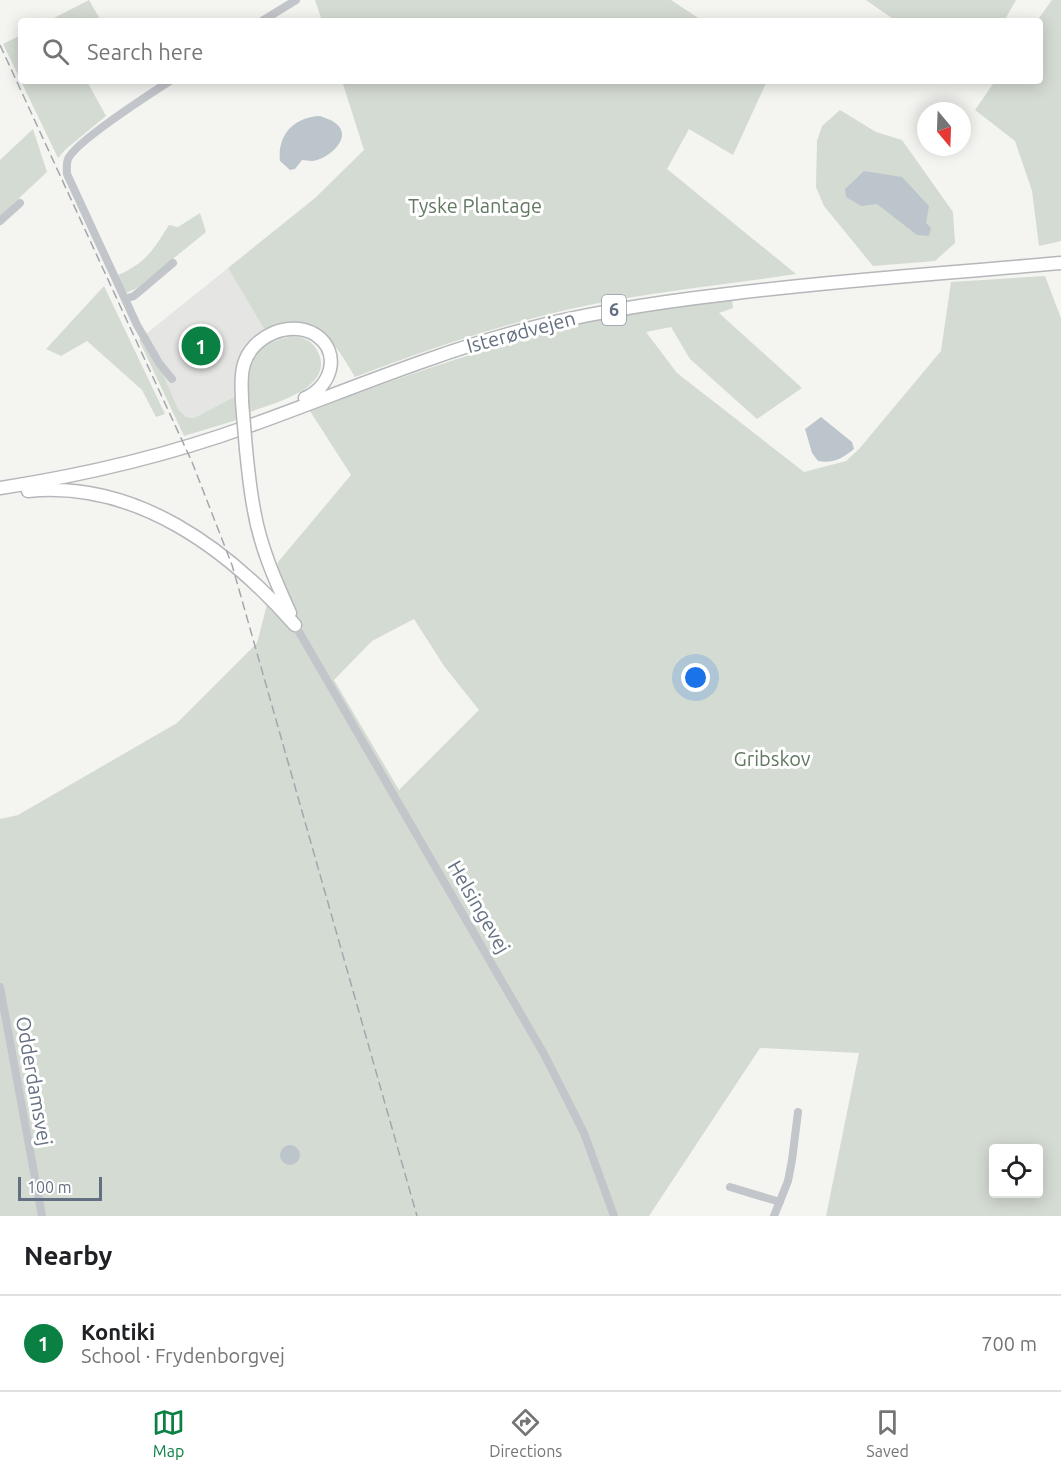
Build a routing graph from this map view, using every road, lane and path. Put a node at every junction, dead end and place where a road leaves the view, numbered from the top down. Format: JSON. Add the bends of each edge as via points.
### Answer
{"nodes":[{"id":1,"x":296,"y":0,"type":"edge"},
{"id":2,"x":267,"y":18,"type":"edge"},
{"id":3,"x":165,"y":84,"type":"edge"},
{"id":4,"x":20,"y":203,"type":"dead end"},
{"id":5,"x":0,"y":221,"type":"edge"},
{"id":6,"x":1061,"y":256,"type":"edge"},
{"id":7,"x":173,"y":263,"type":"dead end"},
{"id":8,"x":1061,"y":263,"type":"edge"},
{"id":9,"x":996,"y":269,"type":"junction"},
{"id":10,"x":125,"y":299,"type":"junction"},
{"id":11,"x":172,"y":379,"type":"dead end"},
{"id":12,"x":62,"y":477,"type":"junction"},
{"id":13,"x":0,"y":488,"type":"edge"},
{"id":14,"x":0,"y":494,"type":"edge"},
{"id":15,"x":295,"y":625,"type":"junction"},
{"id":16,"x":0,"y":987,"type":"edge"},
{"id":17,"x":798,"y":1112,"type":"dead end"},
{"id":18,"x":730,"y":1187,"type":"dead end"},
{"id":19,"x":780,"y":1202,"type":"junction"},
{"id":20,"x":42,"y":1216,"type":"edge"},
{"id":21,"x":614,"y":1216,"type":"edge"},
{"id":22,"x":774,"y":1216,"type":"edge"}],
"edges":[{"from":1,"to":2,"type":"street"},
{"from":3,"to":10,"type":"street","via":[[97,132],[72,153],[67,165],[67,174]]},
{"from":4,"to":5,"type":"street"},
{"from":6,"to":9,"type":"highway"},
{"from":7,"to":10,"type":"street"},
{"from":8,"to":9,"type":"highway","name":"Isterødvejen","number":"6"},
{"from":9,"to":12,"type":"highway","name":"Isterødvejen","number":"6","via":[[674,300],[561,321],[440,354],[188,446]]},
{"from":10,"to":11,"type":"street","via":[[159,363]]},
{"from":12,"to":13,"type":"highway","name":"Isterødvejen","number":"6"},
{"from":12,"to":15,"type":"highway","bridge":true,"via":[[237,423],[309,397],[320,390],[329,375],[330,356],[317,336],[300,330],[281,330],[263,338],[249,352],[241,377],[242,402],[246,449],[258,530]]},
{"from":14,"to":15,"type":"highway","via":[[54,489],[85,491],[149,510],[209,546],[272,599]]},
{"from":15,"to":21,"type":"street","name":"Helsingevej","via":[[549,1063],[584,1133]]},
{"from":16,"to":20,"type":"street","name":"Odderdamsvej"},
{"from":17,"to":19,"type":"street","via":[[788,1181]]},
{"from":18,"to":19,"type":"street"},
{"from":19,"to":22,"type":"street"}]}
